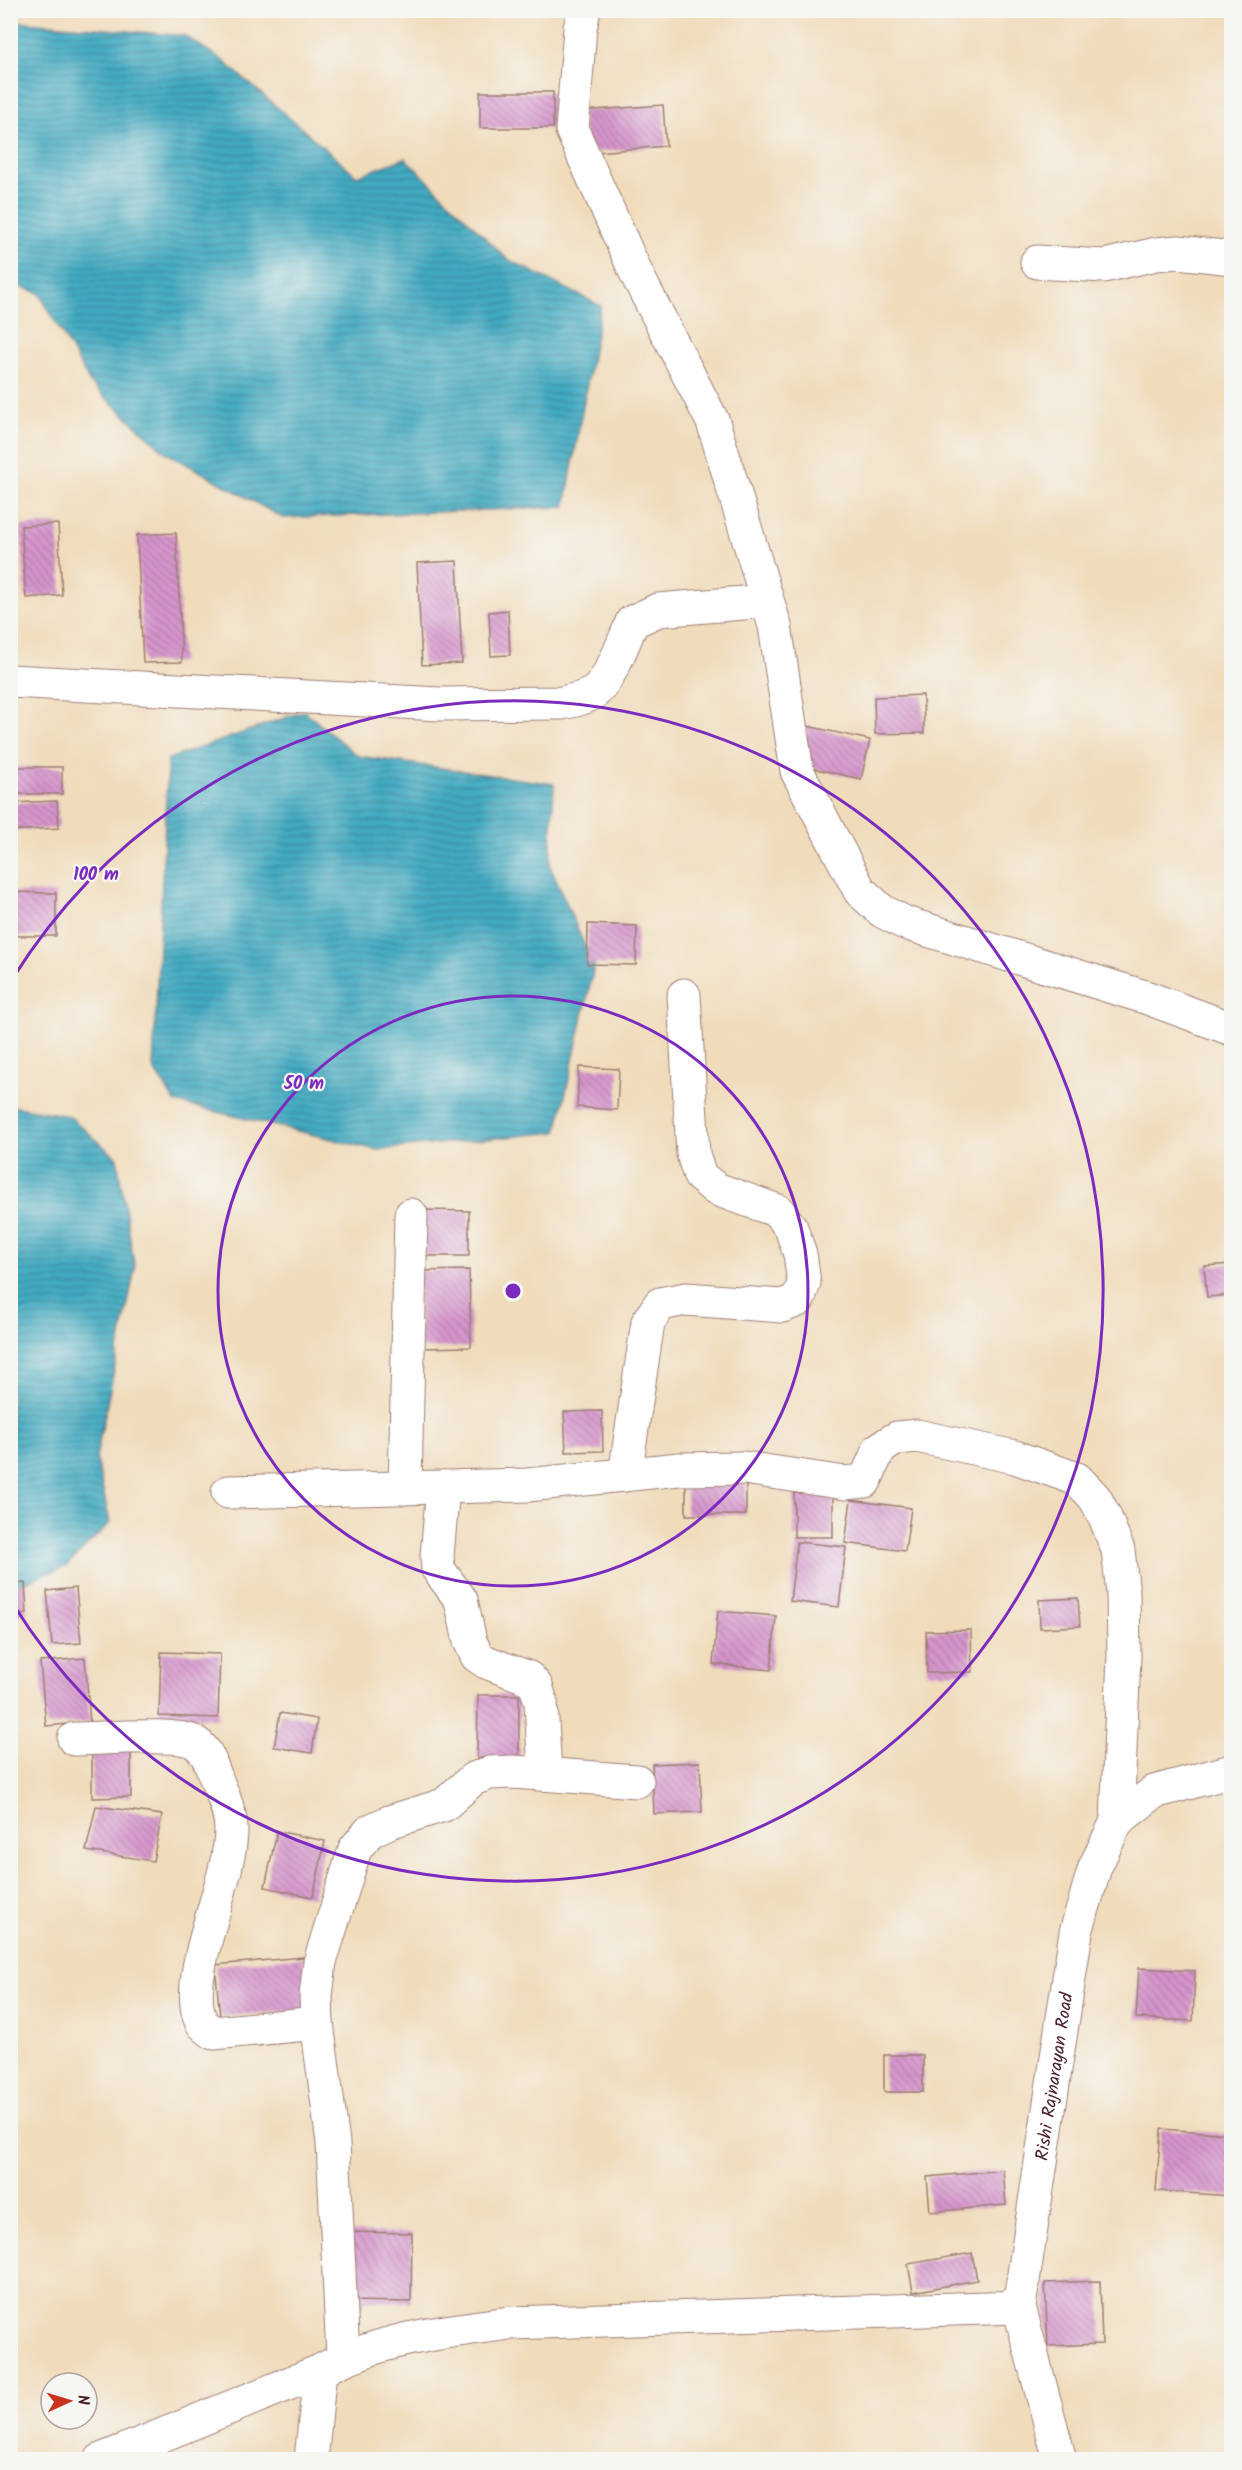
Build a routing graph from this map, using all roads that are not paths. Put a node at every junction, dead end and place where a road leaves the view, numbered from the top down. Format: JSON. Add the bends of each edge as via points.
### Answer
{"nodes":[{"id":1,"x":584,"y":10,"type":"edge"},
{"id":2,"x":1232,"y":258,"type":"edge"},
{"id":3,"x":1037,"y":262,"type":"dead end"},
{"id":4,"x":767,"y":601,"type":"junction"},
{"id":5,"x":10,"y":681,"type":"edge"},
{"id":6,"x":684,"y":995,"type":"dead end"},
{"id":7,"x":1232,"y":1029,"type":"edge"},
{"id":8,"x":411,"y":1215,"type":"dead end"},
{"id":9,"x":625,"y":1475,"type":"junction"},
{"id":10,"x":443,"y":1487,"type":"junction"},
{"id":11,"x":405,"y":1488,"type":"junction"},
{"id":12,"x":228,"y":1492,"type":"dead end"},
{"id":13,"x":74,"y":1739,"type":"dead end"},
{"id":14,"x":1232,"y":1771,"type":"edge"},
{"id":15,"x":545,"y":1774,"type":"junction"},
{"id":16,"x":637,"y":1781,"type":"dead end"},
{"id":17,"x":1118,"y":1821,"type":"junction"},
{"id":18,"x":317,"y":2024,"type":"junction"},
{"id":19,"x":1018,"y":2307,"type":"junction"},
{"id":20,"x":332,"y":2365,"type":"junction"},
{"id":21,"x":101,"y":2460,"type":"edge"},
{"id":22,"x":311,"y":2460,"type":"edge"},
{"id":23,"x":1060,"y":2460,"type":"edge"}],
"edges":[{"from":1,"to":4,"type":"street","via":[[572,130],[638,275],[713,422]]},
{"from":2,"to":3,"type":"street","via":[[1178,252],[1104,266]]},
{"from":4,"to":5,"type":"street","via":[[658,610],[632,622],[618,658],[595,692],[561,703],[440,704]]},
{"from":4,"to":7,"type":"street","via":[[775,626],[797,771],[860,891],[882,911],[905,923],[1148,998]]},
{"from":6,"to":9,"type":"street","via":[[693,1154],[700,1176],[716,1189],[778,1211],[791,1228],[804,1283],[798,1300],[782,1306],[686,1299],[660,1304],[648,1322]]},
{"from":8,"to":11,"type":"street"},
{"from":9,"to":10,"type":"street","via":[[528,1485]]},
{"from":9,"to":17,"type":"street","via":[[744,1468],[845,1483],[865,1481],[879,1449],[897,1438],[917,1436],[1015,1457],[1077,1479],[1106,1517],[1118,1550],[1124,1657]]},
{"from":10,"to":11,"type":"street"},
{"from":10,"to":15,"type":"street","via":[[438,1569],[461,1600],[477,1656],[529,1678],[536,1686],[541,1702]]},
{"from":11,"to":12,"type":"street"},
{"from":13,"to":18,"type":"street","via":[[178,1738],[195,1742],[207,1752],[228,1809],[231,1829],[229,1856],[198,1972],[197,2008],[202,2024],[214,2033]]},
{"from":14,"to":17,"type":"street","name":"Rishi Rajnarayan Road","via":[[1154,1792]]},
{"from":15,"to":16,"type":"street"},
{"from":15,"to":18,"type":"street","via":[[481,1776],[444,1805],[370,1831],[355,1849],[320,1962]]},
{"from":17,"to":19,"type":"street","name":"Rishi Rajnarayan Road","via":[[1095,1867],[1076,1932]]},
{"from":18,"to":20,"type":"street","via":[[333,2143]]},
{"from":19,"to":20,"type":"street","via":[[510,2323],[434,2333]]},
{"from":19,"to":23,"type":"street","name":"Rishi Rajnarayan Road"},
{"from":20,"to":21,"type":"street"},
{"from":20,"to":22,"type":"street"}]}
